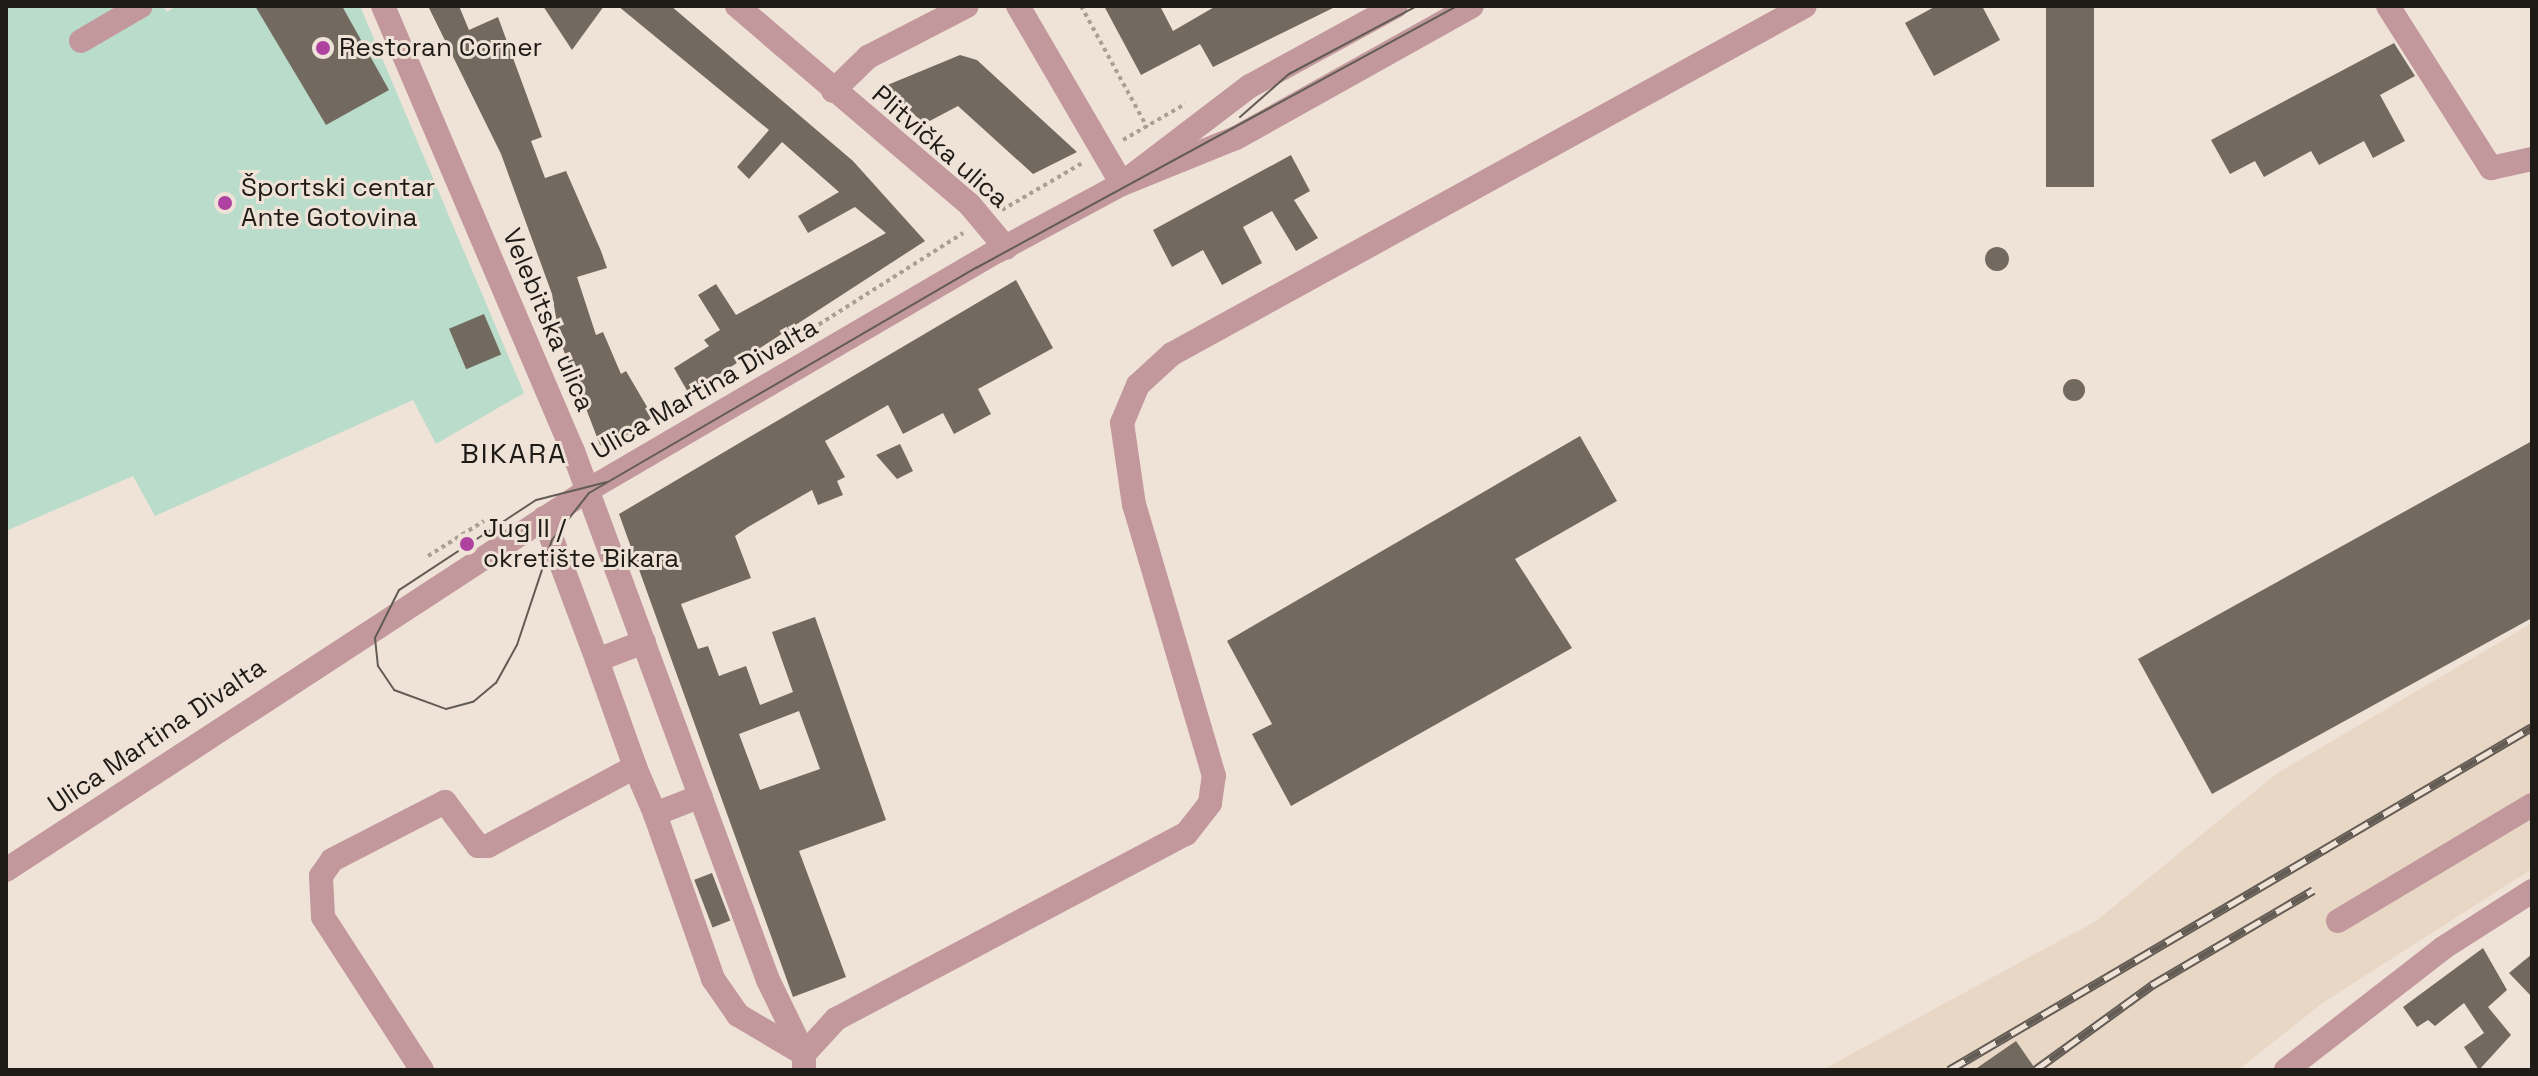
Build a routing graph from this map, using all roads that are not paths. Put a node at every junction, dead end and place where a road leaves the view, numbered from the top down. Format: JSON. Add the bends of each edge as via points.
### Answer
{"nodes":[{"id":1,"x":141,"y":6,"type":"edge"},
{"id":2,"x":383,"y":6,"type":"edge"},
{"id":3,"x":737,"y":6,"type":"edge"},
{"id":4,"x":967,"y":6,"type":"edge"},
{"id":5,"x":1018,"y":6,"type":"edge"},
{"id":6,"x":1396,"y":6,"type":"edge"},
{"id":7,"x":1472,"y":6,"type":"edge"},
{"id":8,"x":1805,"y":6,"type":"edge"},
{"id":9,"x":2388,"y":6,"type":"edge"},
{"id":10,"x":81,"y":41,"type":"dead end"},
{"id":11,"x":833,"y":91,"type":"junction"},
{"id":12,"x":2532,"y":159,"type":"edge"},
{"id":13,"x":1122,"y":184,"type":"junction"},
{"id":14,"x":1006,"y":248,"type":"junction"},
{"id":15,"x":588,"y":490,"type":"junction"},
{"id":16,"x":544,"y":518,"type":"junction"},
{"id":17,"x":644,"y":642,"type":"junction"},
{"id":18,"x":597,"y":660,"type":"junction"},
{"id":19,"x":635,"y":767,"type":"junction"},
{"id":20,"x":701,"y":796,"type":"junction"},
{"id":21,"x":2532,"y":805,"type":"edge"},
{"id":22,"x":655,"y":814,"type":"junction"},
{"id":23,"x":6,"y":870,"type":"edge"},
{"id":24,"x":2532,"y":891,"type":"edge"},
{"id":25,"x":2338,"y":921,"type":"dead end"},
{"id":26,"x":804,"y":1062,"type":"edge"},
{"id":27,"x":422,"y":1070,"type":"edge"},
{"id":28,"x":2286,"y":1070,"type":"edge"}],
"edges":[{"from":1,"to":10,"type":"street"},
{"from":2,"to":15,"type":"street","name":"Velebitska ulica"},
{"from":3,"to":11,"type":"street","name":"Plitvička ulica"},
{"from":4,"to":11,"type":"street","name":"Plitvička ulica","via":[[868,57]]},
{"from":5,"to":13,"type":"street"},
{"from":6,"to":13,"type":"street","name":"Ulica Martina Divalta","via":[[1250,86]]},
{"from":7,"to":13,"type":"street","name":"Ulica Martina Divalta","via":[[1236,138]]},
{"from":8,"to":26,"type":"street","via":[[1172,354],[1138,385],[1122,423],[1131,493],[1214,776],[1210,803],[1186,834],[836,1019]]},
{"from":9,"to":12,"type":"street","via":[[2491,168]]},
{"from":11,"to":14,"type":"street","name":"Plitvička ulica","via":[[970,205]]},
{"from":13,"to":14,"type":"street","name":"Ulica Martina Divalta"},
{"from":14,"to":15,"type":"street","name":"Ulica Martina Divalta"},
{"from":15,"to":16,"type":"street","name":"Ulica Martina Divalta"},
{"from":15,"to":17,"type":"street","name":"Velebitska ulica"},
{"from":16,"to":18,"type":"street"},
{"from":16,"to":23,"type":"street","name":"Ulica Martina Divalta"},
{"from":17,"to":18,"type":"street"},
{"from":17,"to":20,"type":"street","name":"Velebitska ulica"},
{"from":18,"to":19,"type":"street"},
{"from":19,"to":22,"type":"street"},
{"from":19,"to":27,"type":"street","via":[[488,846],[478,846],[445,802],[332,860],[321,876],[323,917]]},
{"from":20,"to":22,"type":"street"},
{"from":20,"to":26,"type":"street","name":"Velebitska ulica"},
{"from":21,"to":25,"type":"street"},
{"from":22,"to":26,"type":"street","via":[[713,979],[738,1015]]},
{"from":24,"to":28,"type":"street","via":[[2443,948]]}]}
